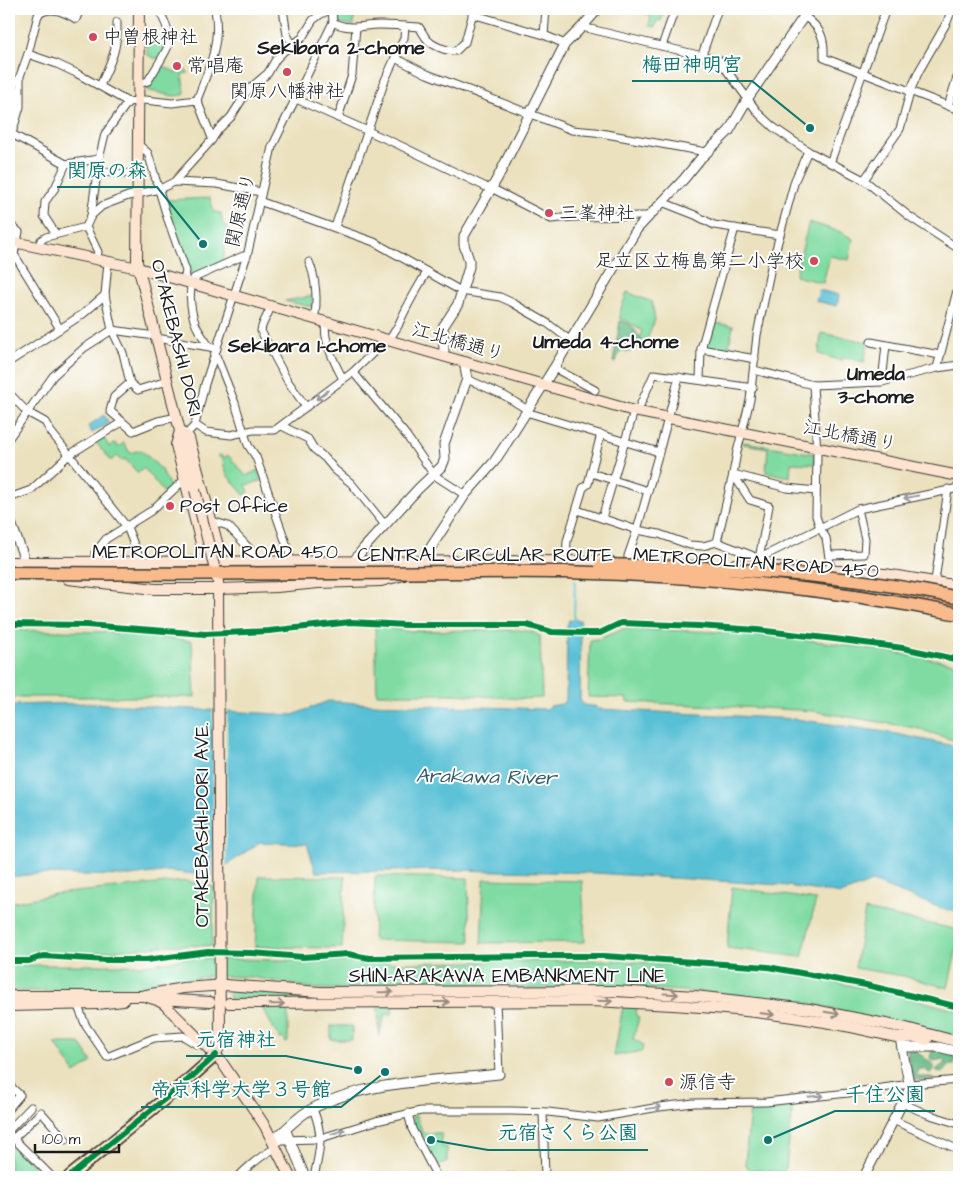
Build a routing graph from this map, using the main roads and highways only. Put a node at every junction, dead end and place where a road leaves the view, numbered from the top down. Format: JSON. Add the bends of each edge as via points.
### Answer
{"nodes":[{"id":1,"x":139,"y":9,"type":"edge"},
{"id":2,"x":13,"y":242,"type":"edge"},
{"id":3,"x":138,"y":268,"type":"junction"},
{"id":4,"x":183,"y":435,"type":"junction"},
{"id":5,"x":959,"y":476,"type":"edge"},
{"id":6,"x":422,"y":561,"type":"junction"},
{"id":7,"x":9,"y":563,"type":"edge"},
{"id":8,"x":25,"y":566,"type":"junction"},
{"id":9,"x":207,"y":566,"type":"junction"},
{"id":10,"x":224,"y":566,"type":"junction"},
{"id":11,"x":414,"y":569,"type":"junction"},
{"id":12,"x":9,"y":571,"type":"edge"},
{"id":13,"x":850,"y":580,"type":"junction"},
{"id":14,"x":737,"y":582,"type":"junction"},
{"id":15,"x":218,"y":585,"type":"junction"},
{"id":16,"x":959,"y":586,"type":"edge"},
{"id":17,"x":959,"y":592,"type":"edge"},
{"id":18,"x":959,"y":598,"type":"edge"},
{"id":19,"x":959,"y":602,"type":"edge"},
{"id":20,"x":959,"y":606,"type":"edge"},
{"id":21,"x":959,"y":614,"type":"edge"},
{"id":22,"x":220,"y":981,"type":"junction"},
{"id":23,"x":320,"y":992,"type":"junction"},
{"id":24,"x":9,"y":996,"type":"edge"},
{"id":25,"x":141,"y":996,"type":"junction"},
{"id":26,"x":152,"y":998,"type":"junction"},
{"id":27,"x":210,"y":1002,"type":"dead end"},
{"id":28,"x":229,"y":1003,"type":"dead end"},
{"id":29,"x":376,"y":1003,"type":"junction"},
{"id":30,"x":9,"y":1006,"type":"edge"},
{"id":31,"x":959,"y":1042,"type":"edge"},
{"id":32,"x":959,"y":1050,"type":"edge"},
{"id":33,"x":216,"y":1055,"type":"junction"},
{"id":34,"x":69,"y":1177,"type":"edge"},
{"id":35,"x":290,"y":1177,"type":"edge"}],
"edges":[{"from":1,"to":3,"type":"main road","name":"OTAKEBASHI DORI"},
{"from":2,"to":3,"type":"main road","name":"江北橋通り"},
{"from":3,"to":4,"type":"main road","name":"OTAKEBASHI DORI"},
{"from":3,"to":5,"type":"main road","name":"江北橋通り","via":[[636,412]]},
{"from":4,"to":9,"type":"main road","via":[[176,445]]},
{"from":4,"to":10,"type":"main road","via":[[190,438]]},
{"from":4,"to":15,"type":"main road","name":"OTAKEBASHI DORI","bridge":true},
{"from":6,"to":10,"type":"main road","name":"METROPOLITAN ROAD 450"},
{"from":6,"to":11,"type":"main road"},
{"from":6,"to":16,"type":"main road","name":"METROPOLITAN ROAD 450","via":[[758,562],[885,574]]},
{"from":7,"to":8,"type":"main road","name":"METROPOLITAN ROAD 450"},
{"from":7,"to":13,"type":"highway","name":"CENTRAL CIRCULAR ROUTE","bridge":true,"via":[[174,567],[642,566],[736,569]]},
{"from":8,"to":9,"type":"main road","name":"METROPOLITAN ROAD 450"},
{"from":8,"to":9,"type":"main road","name":"METROPOLITAN ROAD 450","via":[[95,562]]},
{"from":8,"to":12,"type":"main road","name":"METROPOLITAN ROAD 450"},
{"from":8,"to":15,"type":"main road","via":[[29,577],[36,579],[81,580],[171,590]]},
{"from":9,"to":10,"type":"main road","name":"METROPOLITAN ROAD 450"},
{"from":10,"to":11,"type":"main road","name":"METROPOLITAN ROAD 450"},
{"from":11,"to":15,"type":"main road","via":[[399,577],[380,581],[277,587]]},
{"from":11,"to":19,"type":"main road","name":"METROPOLITAN ROAD 450","via":[[757,576],[890,590]]},
{"from":12,"to":14,"type":"highway","name":"CENTRAL CIRCULAR ROUTE","bridge":true,"via":[[194,574],[566,572]]},
{"from":13,"to":17,"type":"highway","bridge":true,"via":[[892,581]]},
{"from":13,"to":18,"type":"highway","name":"CENTRAL CIRCULAR ROUTE","bridge":true},
{"from":14,"to":20,"type":"highway","bridge":true,"via":[[822,587]]},
{"from":14,"to":21,"type":"highway","name":"CENTRAL CIRCULAR ROUTE","bridge":true,"via":[[856,596]]},
{"from":15,"to":22,"type":"main road","name":"OTAKEBASHI-DORI AVE."},
{"from":22,"to":23,"type":"main road","name":"SHIN-ARAKAWA EMBANKMENT LINE"},
{"from":22,"to":25,"type":"main road","name":"SHIN-ARAKAWA EMBANKMENT LINE"},
{"from":22,"to":33,"type":"main road","name":"OTAKEBASHI-DORI AVE.","via":[[220,1044]]},
{"from":23,"to":29,"type":"main road","name":"SHIN-ARAKAWA EMBANKMENT LINE","via":[[328,998],[366,998]]},
{"from":23,"to":31,"type":"main road","name":"SHIN-ARAKAWA EMBANKMENT LINE","one_way":true,"via":[[577,990],[695,996],[840,1014]]},
{"from":24,"to":25,"type":"main road","name":"SHIN-ARAKAWA EMBANKMENT LINE"},
{"from":25,"to":26,"type":"main road"},
{"from":25,"to":30,"type":"main road","via":[[127,1001]]},
{"from":26,"to":27,"type":"main road"},
{"from":26,"to":33,"type":"main road","via":[[164,1004]]},
{"from":28,"to":29,"type":"main road","name":"SHIN-ARAKAWA EMBANKMENT LINE","one_way":true},
{"from":29,"to":32,"type":"main road","name":"SHIN-ARAKAWA EMBANKMENT LINE","one_way":true,"via":[[590,1001],[727,1010],[819,1021],[901,1042]]},
{"from":33,"to":34,"type":"main road"},
{"from":33,"to":35,"type":"main road","via":[[250,1103]]}]}
